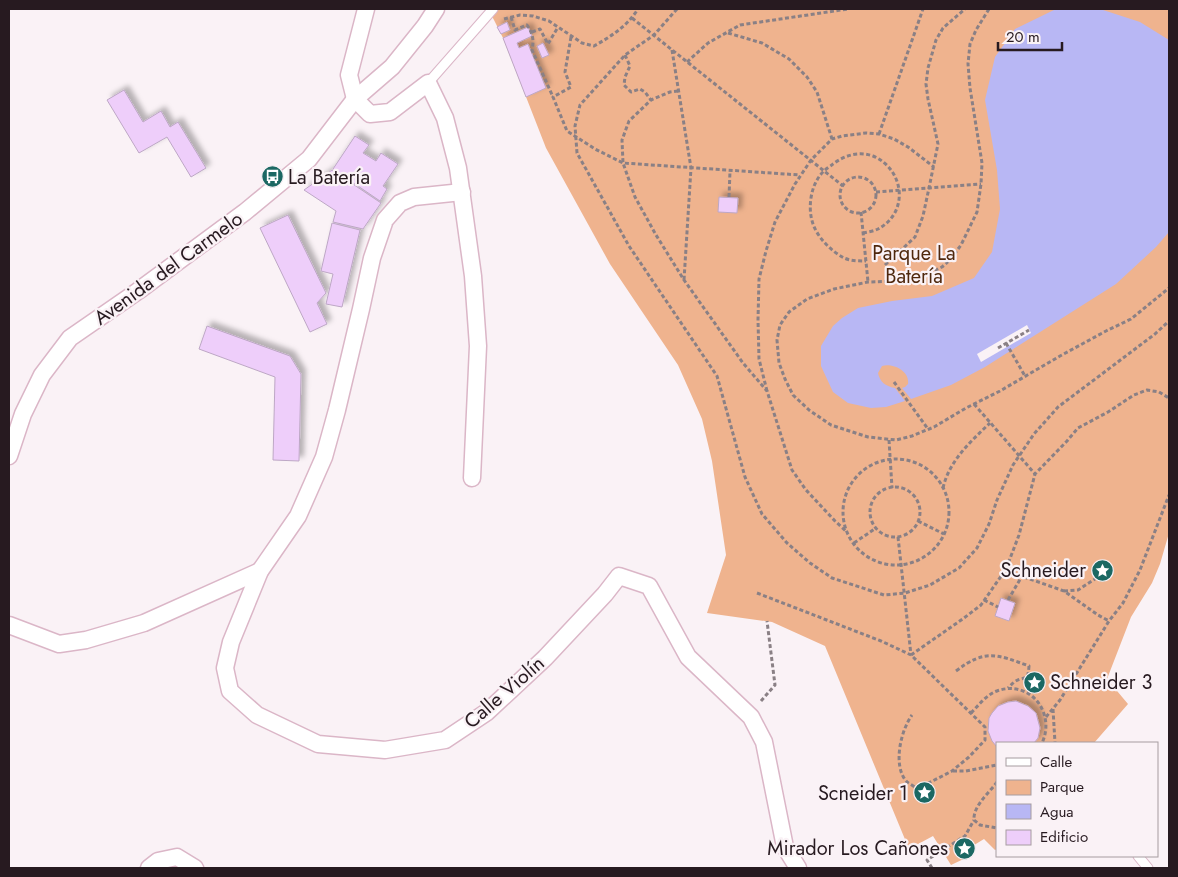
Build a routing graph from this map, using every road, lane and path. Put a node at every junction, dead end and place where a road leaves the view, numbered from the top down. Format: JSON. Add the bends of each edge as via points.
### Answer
{"nodes":[{"id":1,"x":366,"y":9,"type":"edge"},
{"id":2,"x":436,"y":9,"type":"edge"},
{"id":3,"x":493,"y":9,"type":"edge"},
{"id":4,"x":638,"y":9,"type":"edge"},
{"id":5,"x":677,"y":9,"type":"edge"},
{"id":6,"x":848,"y":9,"type":"edge"},
{"id":7,"x":923,"y":9,"type":"edge"},
{"id":8,"x":965,"y":9,"type":"edge"},
{"id":9,"x":989,"y":9,"type":"edge"},
{"id":10,"x":511,"y":17,"type":"junction"},
{"id":11,"x":632,"y":18,"type":"junction"},
{"id":12,"x":499,"y":20,"type":"dead end"},
{"id":13,"x":558,"y":27,"type":"junction"},
{"id":14,"x":532,"y":32,"type":"junction"},
{"id":15,"x":727,"y":33,"type":"junction"},
{"id":16,"x":654,"y":35,"type":"junction"},
{"id":17,"x":571,"y":37,"type":"junction"},
{"id":18,"x":672,"y":49,"type":"junction"},
{"id":19,"x":625,"y":55,"type":"junction"},
{"id":20,"x":687,"y":62,"type":"junction"},
{"id":21,"x":428,"y":83,"type":"junction"},
{"id":22,"x":678,"y":91,"type":"junction"},
{"id":23,"x":553,"y":97,"type":"junction"},
{"id":24,"x":355,"y":99,"type":"junction"},
{"id":25,"x":651,"y":100,"type":"junction"},
{"id":26,"x":879,"y":134,"type":"junction"},
{"id":27,"x":576,"y":138,"type":"junction"},
{"id":28,"x":832,"y":139,"type":"junction"},
{"id":29,"x":811,"y":160,"type":"junction"},
{"id":30,"x":623,"y":163,"type":"junction"},
{"id":31,"x":934,"y":167,"type":"junction"},
{"id":32,"x":691,"y":168,"type":"junction"},
{"id":33,"x":730,"y":170,"type":"junction"},
{"id":34,"x":824,"y":171,"type":"junction"},
{"id":35,"x":801,"y":175,"type":"junction"},
{"id":36,"x":981,"y":184,"type":"junction"},
{"id":37,"x":842,"y":186,"type":"junction"},
{"id":38,"x":930,"y":188,"type":"junction"},
{"id":39,"x":899,"y":190,"type":"junction"},
{"id":40,"x":462,"y":192,"type":"junction"},
{"id":41,"x":876,"y":192,"type":"junction"},
{"id":42,"x":729,"y":197,"type":"dead end"},
{"id":43,"x":861,"y":212,"type":"junction"},
{"id":44,"x":863,"y":233,"type":"junction"},
{"id":45,"x":866,"y":261,"type":"junction"},
{"id":46,"x":885,"y":265,"type":"dead end"},
{"id":47,"x":684,"y":280,"type":"junction"},
{"id":48,"x":868,"y":282,"type":"junction"},
{"id":49,"x":1169,"y":288,"type":"edge"},
{"id":50,"x":1169,"y":321,"type":"edge"},
{"id":51,"x":1029,"y":330,"type":"dead end"},
{"id":52,"x":1006,"y":343,"type":"junction"},
{"id":53,"x":998,"y":348,"type":"dead end"},
{"id":54,"x":1025,"y":376,"type":"junction"},
{"id":55,"x":894,"y":382,"type":"dead end"},
{"id":56,"x":767,"y":391,"type":"junction"},
{"id":57,"x":1169,"y":398,"type":"edge"},
{"id":58,"x":974,"y":404,"type":"junction"},
{"id":59,"x":990,"y":423,"type":"junction"},
{"id":60,"x":928,"y":429,"type":"junction"},
{"id":61,"x":889,"y":440,"type":"junction"},
{"id":62,"x":9,"y":456,"type":"edge"},
{"id":63,"x":1019,"y":456,"type":"junction"},
{"id":64,"x":890,"y":459,"type":"junction"},
{"id":65,"x":1034,"y":474,"type":"junction"},
{"id":66,"x":472,"y":478,"type":"dead end"},
{"id":67,"x":892,"y":488,"type":"junction"},
{"id":68,"x":943,"y":488,"type":"junction"},
{"id":69,"x":1169,"y":496,"type":"edge"},
{"id":70,"x":918,"y":521,"type":"junction"},
{"id":71,"x":876,"y":528,"type":"junction"},
{"id":72,"x":847,"y":532,"type":"junction"},
{"id":73,"x":944,"y":534,"type":"junction"},
{"id":74,"x":898,"y":537,"type":"junction"},
{"id":75,"x":854,"y":543,"type":"junction"},
{"id":76,"x":901,"y":564,"type":"junction"},
{"id":77,"x":1006,"y":569,"type":"junction"},
{"id":78,"x":260,"y":571,"type":"junction"},
{"id":79,"x":1022,"y":576,"type":"junction"},
{"id":80,"x":1095,"y":578,"type":"dead end"},
{"id":81,"x":1064,"y":591,"type":"junction"},
{"id":82,"x":757,"y":593,"type":"dead end"},
{"id":83,"x":905,"y":593,"type":"junction"},
{"id":84,"x":984,"y":600,"type":"junction"},
{"id":85,"x":1008,"y":600,"type":"dead end"},
{"id":86,"x":998,"y":607,"type":"dead end"},
{"id":87,"x":767,"y":621,"type":"dead end"},
{"id":88,"x":1109,"y":621,"type":"junction"},
{"id":89,"x":9,"y":625,"type":"edge"},
{"id":90,"x":911,"y":655,"type":"junction"},
{"id":91,"x":956,"y":671,"type":"dead end"},
{"id":92,"x":1008,"y":688,"type":"junction"},
{"id":93,"x":757,"y":707,"type":"dead end"},
{"id":94,"x":1053,"y":708,"type":"junction"},
{"id":95,"x":971,"y":713,"type":"junction"},
{"id":96,"x":912,"y":715,"type":"dead end"},
{"id":97,"x":1046,"y":717,"type":"junction"},
{"id":98,"x":1042,"y":742,"type":"edge"},
{"id":99,"x":1055,"y":742,"type":"edge"},
{"id":100,"x":996,"y":765,"type":"edge"},
{"id":101,"x":952,"y":771,"type":"junction"},
{"id":102,"x":996,"y":783,"type":"edge"},
{"id":103,"x":974,"y":820,"type":"junction"},
{"id":104,"x":996,"y":828,"type":"edge"},
{"id":105,"x":1139,"y":857,"type":"edge"},
{"id":106,"x":149,"y":868,"type":"edge"},
{"id":107,"x":195,"y":868,"type":"edge"},
{"id":108,"x":798,"y":868,"type":"edge"},
{"id":109,"x":932,"y":868,"type":"edge"},
{"id":110,"x":1148,"y":868,"type":"edge"}],
"edges":[{"from":1,"to":24,"type":"street","via":[[349,75]]},
{"from":2,"to":24,"type":"street","name":"Avenida del Carmelo","via":[[392,67]]},
{"from":3,"to":21,"type":"lane"},
{"from":4,"to":11,"type":"path"},
{"from":5,"to":16,"type":"path"},
{"from":6,"to":15,"type":"path","via":[[740,26]]},
{"from":7,"to":26,"type":"path"},
{"from":8,"to":31,"type":"path","via":[[943,28],[928,68],[926,84],[938,144]]},
{"from":9,"to":36,"type":"path","via":[[970,44],[968,64],[982,164]]},
{"from":10,"to":12,"type":"path"},
{"from":10,"to":13,"type":"path","via":[[533,16]]},
{"from":10,"to":14,"type":"path","via":[[515,30],[527,25]]},
{"from":11,"to":16,"type":"path"},
{"from":11,"to":17,"type":"path","via":[[594,46]]},
{"from":13,"to":14,"type":"path","via":[[548,44],[540,28]]},
{"from":13,"to":17,"type":"path"},
{"from":14,"to":23,"type":"path","via":[[532,50]]},
{"from":15,"to":20,"type":"path","via":[[708,43]]},
{"from":15,"to":28,"type":"path","via":[[762,43],[789,59],[807,76],[817,92]]},
{"from":16,"to":18,"type":"path"},
{"from":16,"to":19,"type":"path"},
{"from":17,"to":23,"type":"path","via":[[565,72],[571,87]]},
{"from":18,"to":20,"type":"path"},
{"from":18,"to":22,"type":"path"},
{"from":19,"to":25,"type":"path","via":[[630,66],[624,85],[631,92],[642,90]]},
{"from":19,"to":27,"type":"path","via":[[580,105]]},
{"from":20,"to":29,"type":"path"},
{"from":21,"to":24,"type":"street","via":[[390,112],[370,114]]},
{"from":21,"to":40,"type":"street","via":[[445,118]]},
{"from":22,"to":25,"type":"path"},
{"from":22,"to":32,"type":"path"},
{"from":23,"to":27,"type":"path","via":[[567,131]]},
{"from":24,"to":62,"type":"street","name":"Avenida del Carmelo","via":[[302,165],[245,212],[70,338],[42,375],[23,414]]},
{"from":25,"to":30,"type":"path","via":[[629,121],[622,140]]},
{"from":26,"to":28,"type":"path"},
{"from":26,"to":31,"type":"path","via":[[908,147]]},
{"from":27,"to":30,"type":"path"},
{"from":27,"to":83,"type":"path","via":[[577,153],[630,246],[717,376],[745,477],[762,514],[787,543],[832,578],[884,595]]},
{"from":28,"to":29,"type":"path"},
{"from":29,"to":34,"type":"path"},
{"from":29,"to":35,"type":"path"},
{"from":30,"to":32,"type":"path"},
{"from":30,"to":47,"type":"path","via":[[635,197]]},
{"from":31,"to":38,"type":"path"},
{"from":32,"to":33,"type":"path"},
{"from":32,"to":47,"type":"path"},
{"from":33,"to":35,"type":"path"},
{"from":33,"to":42,"type":"path"},
{"from":34,"to":37,"type":"path"},
{"from":34,"to":39,"type":"path","via":[[848,155],[870,155],[890,168],[896,176]]},
{"from":34,"to":45,"type":"path","via":[[811,198],[813,225],[832,250],[845,258]]},
{"from":35,"to":56,"type":"path","via":[[776,222],[759,280],[759,358]]},
{"from":36,"to":38,"type":"path"},
{"from":36,"to":48,"type":"path","via":[[977,212],[961,245],[942,267],[926,275],[900,281]]},
{"from":37,"to":41,"type":"path","via":[[849,179],[862,178],[868,180]]},
{"from":37,"to":43,"type":"path","via":[[840,197],[843,204],[850,211]]},
{"from":38,"to":39,"type":"path"},
{"from":38,"to":46,"type":"path","via":[[916,237]]},
{"from":39,"to":41,"type":"path"},
{"from":39,"to":44,"type":"path","via":[[891,218],[878,229]]},
{"from":40,"to":66,"type":"street","via":[[478,346]]},
{"from":40,"to":78,"type":"street","via":[[414,197],[400,203],[385,220],[372,258],[338,410],[324,457],[298,516]]},
{"from":41,"to":43,"type":"path","via":[[875,202]]},
{"from":43,"to":44,"type":"path"},
{"from":44,"to":45,"type":"path"},
{"from":45,"to":48,"type":"path"},
{"from":47,"to":56,"type":"path"},
{"from":48,"to":61,"type":"path","via":[[807,299],[789,312],[780,326],[777,340],[779,363],[793,395],[809,410],[831,425]]},
{"from":49,"to":54,"type":"path","via":[[1131,319]]},
{"from":50,"to":63,"type":"path","via":[[1058,407]]},
{"from":51,"to":52,"type":"path"},
{"from":52,"to":53,"type":"path"},
{"from":52,"to":54,"type":"path"},
{"from":54,"to":58,"type":"path"},
{"from":55,"to":60,"type":"path"},
{"from":56,"to":72,"type":"path","via":[[792,470],[806,490]]},
{"from":57,"to":65,"type":"path","via":[[1146,390],[1134,395],[1078,428]]},
{"from":58,"to":59,"type":"path"},
{"from":58,"to":60,"type":"path"},
{"from":59,"to":63,"type":"path"},
{"from":59,"to":68,"type":"path","via":[[963,449]]},
{"from":60,"to":61,"type":"path"},
{"from":61,"to":64,"type":"path"},
{"from":63,"to":65,"type":"path"},
{"from":63,"to":83,"type":"path","via":[[977,548],[959,568]]},
{"from":64,"to":67,"type":"path"},
{"from":64,"to":68,"type":"path","via":[[912,461],[928,469]]},
{"from":64,"to":72,"type":"path","via":[[870,465],[850,484],[843,511]]},
{"from":65,"to":77,"type":"path","via":[[1019,535]]},
{"from":67,"to":70,"type":"path","via":[[903,489],[917,500]]},
{"from":67,"to":71,"type":"path","via":[[877,495],[871,506],[871,519]]},
{"from":68,"to":73,"type":"path","via":[[949,510]]},
{"from":69,"to":88,"type":"path","via":[[1140,570],[1123,603]]},
{"from":70,"to":73,"type":"path"},
{"from":70,"to":74,"type":"path","via":[[913,529]]},
{"from":71,"to":74,"type":"path","via":[[883,534]]},
{"from":71,"to":75,"type":"path"},
{"from":72,"to":75,"type":"path"},
{"from":73,"to":76,"type":"path","via":[[935,548],[922,558]]},
{"from":74,"to":76,"type":"path"},
{"from":75,"to":76,"type":"path","via":[[877,561]]},
{"from":76,"to":83,"type":"path"},
{"from":77,"to":79,"type":"path"},
{"from":77,"to":84,"type":"path"},
{"from":78,"to":89,"type":"street","via":[[144,623],[86,640],[59,644]]},
{"from":78,"to":108,"type":"street","name":"Calle Violín","via":[[231,642],[226,668],[230,692],[257,714],[318,744],[385,750],[445,740],[487,712],[545,658],[620,576],[649,586],[688,657],[751,717],[764,742],[785,847]]},
{"from":79,"to":81,"type":"path"},
{"from":79,"to":85,"type":"path"},
{"from":80,"to":81,"type":"path","via":[[1078,590]]},
{"from":81,"to":88,"type":"path"},
{"from":82,"to":90,"type":"path"},
{"from":83,"to":90,"type":"path"},
{"from":84,"to":86,"type":"path"},
{"from":84,"to":90,"type":"path"},
{"from":87,"to":93,"type":"path","via":[[774,685]]},
{"from":88,"to":94,"type":"path"},
{"from":90,"to":95,"type":"path"},
{"from":91,"to":92,"type":"path","via":[[988,654],[1029,666],[1025,679]]},
{"from":92,"to":95,"type":"path","via":[[986,697]]},
{"from":92,"to":97,"type":"path","via":[[1032,696]]},
{"from":94,"to":97,"type":"path"},
{"from":94,"to":99,"type":"path"},
{"from":95,"to":101,"type":"path","via":[[985,727],[985,740]]},
{"from":96,"to":101,"type":"path","via":[[904,727],[900,743],[901,771],[906,781],[917,789]]},
{"from":97,"to":98,"type":"path"},
{"from":100,"to":101,"type":"path"},
{"from":102,"to":103,"type":"path","via":[[979,805]]},
{"from":103,"to":104,"type":"path","via":[[980,825]]},
{"from":103,"to":109,"type":"path","via":[[965,836],[927,860]]},
{"from":105,"to":110,"type":"lane"},
{"from":106,"to":107,"type":"street","via":[[158,861],[177,856]]}]}
